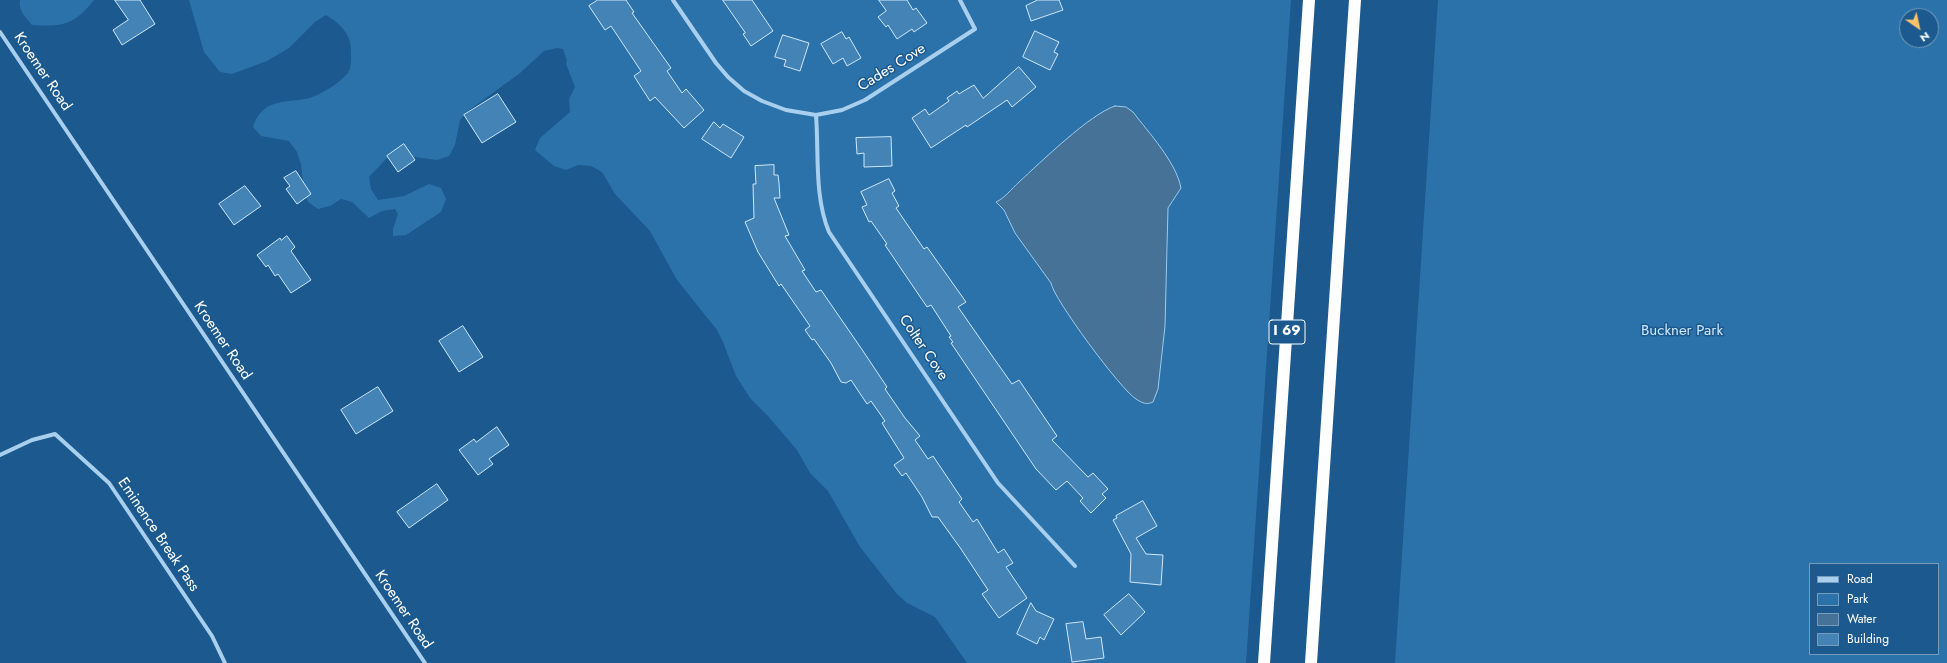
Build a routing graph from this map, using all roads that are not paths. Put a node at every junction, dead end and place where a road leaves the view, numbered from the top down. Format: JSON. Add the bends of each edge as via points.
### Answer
{"nodes":[{"id":1,"x":673,"y":0,"type":"edge"},
{"id":2,"x":960,"y":0,"type":"edge"},
{"id":3,"x":1309,"y":0,"type":"edge"},
{"id":4,"x":1356,"y":0,"type":"edge"},
{"id":5,"x":0,"y":32,"type":"edge"},
{"id":6,"x":816,"y":115,"type":"junction"},
{"id":7,"x":0,"y":455,"type":"edge"},
{"id":8,"x":1075,"y":566,"type":"dead end"},
{"id":9,"x":225,"y":663,"type":"edge"},
{"id":10,"x":425,"y":663,"type":"edge"},
{"id":11,"x":1264,"y":663,"type":"edge"},
{"id":12,"x":1311,"y":663,"type":"edge"}],
"edges":[{"from":1,"to":6,"type":"street","via":[[716,63],[744,91],[786,110]]},
{"from":2,"to":6,"type":"street","name":"Cades Cove","via":[[975,29],[865,100],[842,110]]},
{"from":3,"to":11,"type":"highway","number":"I 69"},
{"from":4,"to":12,"type":"highway"},
{"from":5,"to":10,"type":"street","name":"Kroemer Road"},
{"from":6,"to":8,"type":"street","name":"Colter Cove","via":[[820,187],[824,218],[829,232],[998,483]]},
{"from":7,"to":9,"type":"street","name":"Eminence Break Pass","via":[[32,440],[55,434],[109,483],[212,636]]}]}
